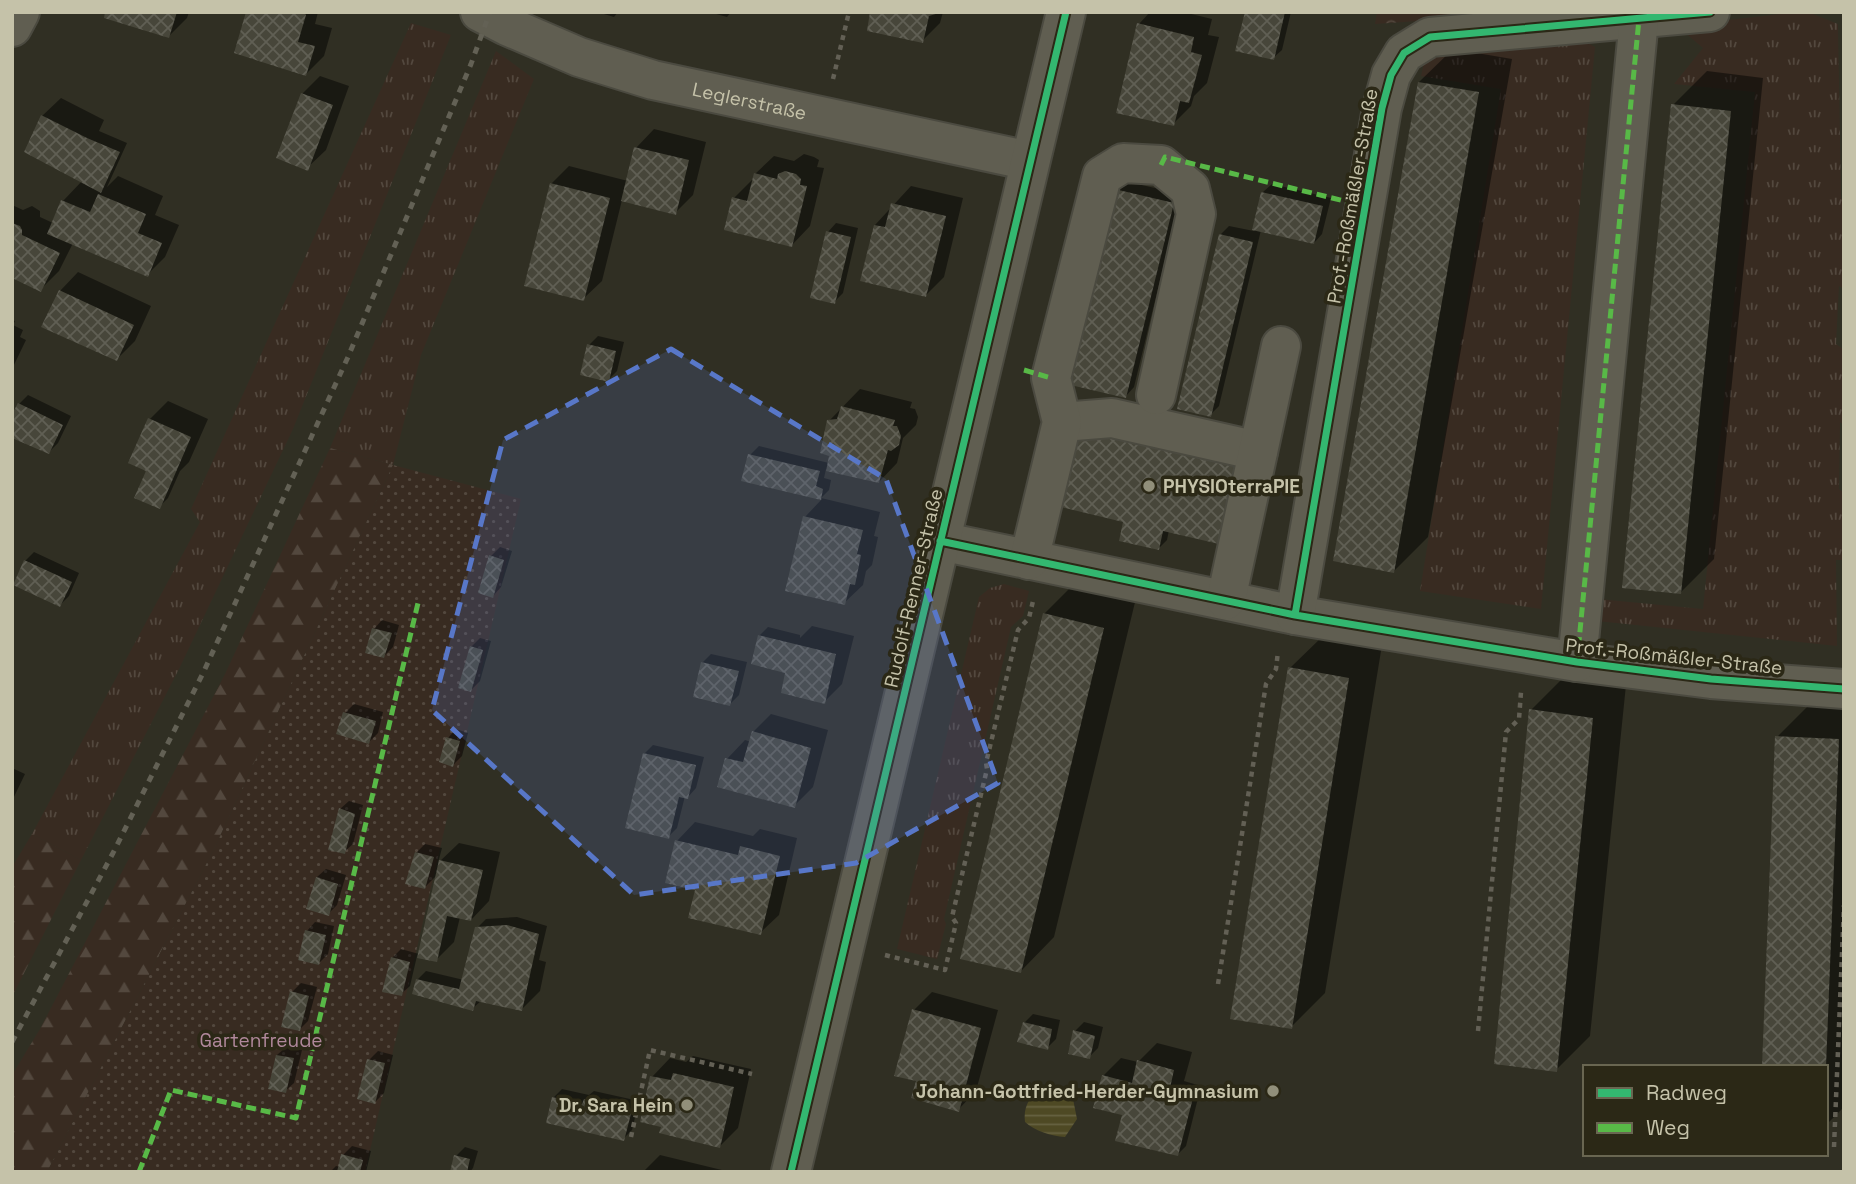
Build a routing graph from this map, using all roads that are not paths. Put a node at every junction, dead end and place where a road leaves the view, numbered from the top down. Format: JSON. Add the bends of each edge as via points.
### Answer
{"nodes":[{"id":1,"x":20,"y":12,"type":"edge"},
{"id":2,"x":480,"y":12,"type":"edge"},
{"id":3,"x":1066,"y":12,"type":"edge"},
{"id":4,"x":1710,"y":12,"type":"edge"},
{"id":5,"x":1639,"y":19,"type":"junction"},
{"id":6,"x":12,"y":27,"type":"edge"},
{"id":7,"x":1030,"y":161,"type":"junction"},
{"id":8,"x":1281,"y":346,"type":"dead end"},
{"id":9,"x":1156,"y":395,"type":"dead end"},
{"id":10,"x":1062,"y":422,"type":"junction"},
{"id":11,"x":1258,"y":451,"type":"junction"},
{"id":12,"x":940,"y":541,"type":"junction"},
{"id":13,"x":1035,"y":561,"type":"junction"},
{"id":14,"x":1226,"y":600,"type":"junction"},
{"id":15,"x":1290,"y":614,"type":"junction"},
{"id":16,"x":1577,"y":662,"type":"junction"},
{"id":17,"x":1844,"y":689,"type":"edge"},
{"id":18,"x":792,"y":1172,"type":"edge"}],
"edges":[{"from":1,"to":6,"type":"street"},
{"from":2,"to":7,"type":"street","name":"Leglerstraße","via":[[579,57],[653,80]]},
{"from":3,"to":7,"type":"street","name":"Rudolf-Renner-Straße"},
{"from":4,"to":5,"type":"street","name":"Prof.-Roßmäßler-Straße"},
{"from":5,"to":15,"type":"street","name":"Prof.-Roßmäßler-Straße","via":[[1430,37],[1404,53],[1397,64],[1382,108]]},
{"from":5,"to":16,"type":"street","name":"Prof.-Roßmäßler-Straße"},
{"from":7,"to":12,"type":"street","name":"Rudolf-Renner-Straße"},
{"from":8,"to":11,"type":"street"},
{"from":9,"to":10,"type":"street","via":[[1196,214],[1190,189],[1161,165],[1122,163],[1102,176],[1051,378]]},
{"from":10,"to":11,"type":"street","via":[[1112,418]]},
{"from":10,"to":13,"type":"street"},
{"from":11,"to":14,"type":"street"},
{"from":12,"to":13,"type":"street","name":"Prof.-Roßmäßler-Straße"},
{"from":12,"to":18,"type":"street","name":"Rudolf-Renner-Straße"},
{"from":13,"to":14,"type":"street","name":"Prof.-Roßmäßler-Straße"},
{"from":14,"to":15,"type":"street","name":"Prof.-Roßmäßler-Straße"},
{"from":15,"to":16,"type":"street","name":"Prof.-Roßmäßler-Straße"},
{"from":16,"to":17,"type":"street","name":"Prof.-Roßmäßler-Straße"}]}
